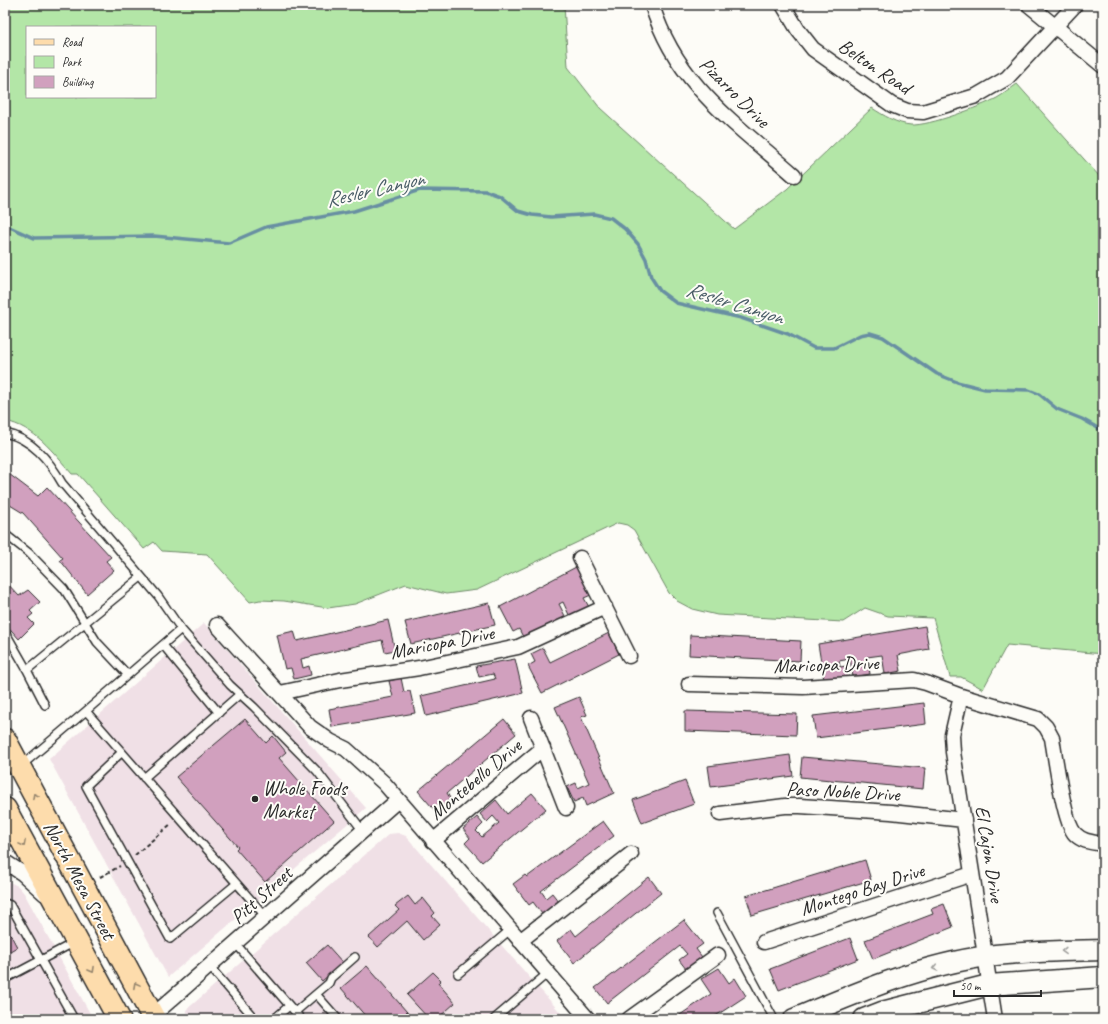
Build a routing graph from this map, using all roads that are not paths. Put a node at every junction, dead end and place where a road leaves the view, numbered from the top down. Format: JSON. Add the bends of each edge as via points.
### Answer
{"nodes":[{"id":1,"x":652,"y":5,"type":"edge"},
{"id":2,"x":783,"y":5,"type":"edge"},
{"id":3,"x":1029,"y":5,"type":"edge"},
{"id":4,"x":1075,"y":5,"type":"edge"},
{"id":5,"x":1056,"y":26,"type":"junction"},
{"id":6,"x":1103,"y":66,"type":"edge"},
{"id":7,"x":794,"y":176,"type":"dead end"},
{"id":8,"x":5,"y":433,"type":"edge"},
{"id":9,"x":5,"y":534,"type":"edge"},
{"id":10,"x":580,"y":558,"type":"dead end"},
{"id":11,"x":142,"y":577,"type":"junction"},
{"id":12,"x":605,"y":607,"type":"junction"},
{"id":13,"x":85,"y":623,"type":"junction"},
{"id":14,"x":217,"y":625,"type":"dead end"},
{"id":15,"x":181,"y":629,"type":"junction"},
{"id":16,"x":7,"y":634,"type":"dead end"},
{"id":17,"x":163,"y":645,"type":"junction"},
{"id":18,"x":628,"y":656,"type":"dead end"},
{"id":19,"x":27,"y":670,"type":"junction"},
{"id":20,"x":128,"y":675,"type":"junction"},
{"id":21,"x":689,"y":684,"type":"dead end"},
{"id":22,"x":280,"y":692,"type":"junction"},
{"id":23,"x":240,"y":694,"type":"junction"},
{"id":24,"x":961,"y":696,"type":"junction"},
{"id":25,"x":45,"y":705,"type":"dead end"},
{"id":26,"x":86,"y":712,"type":"junction"},
{"id":27,"x":219,"y":713,"type":"junction"},
{"id":28,"x":531,"y":718,"type":"dead end"},
{"id":29,"x":5,"y":740,"type":"edge"},
{"id":30,"x":543,"y":748,"type":"junction"},
{"id":31,"x":121,"y":753,"type":"junction"},
{"id":32,"x":12,"y":771,"type":"edge"},
{"id":33,"x":144,"y":778,"type":"junction"},
{"id":34,"x":398,"y":800,"type":"junction"},
{"id":35,"x":566,"y":808,"type":"dead end"},
{"id":36,"x":5,"y":809,"type":"edge"},
{"id":37,"x":720,"y":814,"type":"dead end"},
{"id":38,"x":964,"y":820,"type":"junction"},
{"id":39,"x":363,"y":831,"type":"junction"},
{"id":40,"x":434,"y":841,"type":"junction"},
{"id":41,"x":1103,"y":844,"type":"edge"},
{"id":42,"x":631,"y":854,"type":"dead end"},
{"id":43,"x":5,"y":862,"type":"edge"},
{"id":44,"x":972,"y":874,"type":"junction"},
{"id":45,"x":236,"y":884,"type":"junction"},
{"id":46,"x":5,"y":903,"type":"edge"},
{"id":47,"x":55,"y":903,"type":"junction"},
{"id":48,"x":717,"y":913,"type":"dead end"},
{"id":49,"x":266,"y":918,"type":"junction"},
{"id":50,"x":510,"y":930,"type":"junction"},
{"id":51,"x":76,"y":941,"type":"junction"},
{"id":52,"x":520,"y":941,"type":"junction"},
{"id":53,"x":764,"y":942,"type":"dead end"},
{"id":54,"x":236,"y":944,"type":"junction"},
{"id":55,"x":1103,"y":950,"type":"edge"},
{"id":56,"x":718,"y":955,"type":"dead end"},
{"id":57,"x":987,"y":956,"type":"junction"},
{"id":58,"x":355,"y":957,"type":"dead end"},
{"id":59,"x":41,"y":960,"type":"junction"},
{"id":60,"x":210,"y":967,"type":"junction"},
{"id":61,"x":548,"y":973,"type":"junction"},
{"id":62,"x":458,"y":974,"type":"dead end"},
{"id":63,"x":1103,"y":977,"type":"edge"},
{"id":64,"x":5,"y":979,"type":"edge"},
{"id":65,"x":990,"y":985,"type":"junction"},
{"id":66,"x":316,"y":994,"type":"junction"},
{"id":67,"x":289,"y":1006,"type":"junction"},
{"id":68,"x":295,"y":1012,"type":"junction"},
{"id":69,"x":877,"y":1017,"type":"edge"},
{"id":70,"x":152,"y":1018,"type":"edge"},
{"id":71,"x":74,"y":1019,"type":"edge"},
{"id":72,"x":119,"y":1019,"type":"edge"},
{"id":73,"x":255,"y":1019,"type":"edge"},
{"id":74,"x":274,"y":1019,"type":"edge"},
{"id":75,"x":301,"y":1019,"type":"edge"},
{"id":76,"x":338,"y":1019,"type":"edge"},
{"id":77,"x":494,"y":1019,"type":"edge"},
{"id":78,"x":588,"y":1019,"type":"edge"},
{"id":79,"x":629,"y":1019,"type":"edge"},
{"id":80,"x":774,"y":1019,"type":"edge"},
{"id":81,"x":794,"y":1019,"type":"edge"},
{"id":82,"x":995,"y":1019,"type":"edge"}],
"edges":[{"from":1,"to":7,"type":"street","name":"Pizarro Drive","via":[[667,43],[683,70],[703,95]]},
{"from":2,"to":5,"type":"street","name":"Belton Road","via":[[813,49],[892,105],[907,111],[923,112],[976,96],[995,87],[1008,78]]},
{"from":3,"to":5,"type":"street"},
{"from":4,"to":5,"type":"street","name":"Belton Road"},
{"from":5,"to":6,"type":"street"},
{"from":8,"to":11,"type":"lane","via":[[33,446],[50,463],[62,483]]},
{"from":9,"to":13,"type":"lane","via":[[29,553],[64,589]]},
{"from":10,"to":12,"type":"street"},
{"from":11,"to":13,"type":"lane"},
{"from":11,"to":15,"type":"lane"},
{"from":12,"to":18,"type":"street"},
{"from":12,"to":22,"type":"street","name":"Maricopa Drive","via":[[518,647],[418,668]]},
{"from":13,"to":19,"type":"lane"},
{"from":13,"to":20,"type":"lane","via":[[97,642]]},
{"from":14,"to":22,"type":"street"},
{"from":15,"to":17,"type":"lane"},
{"from":15,"to":23,"type":"lane"},
{"from":16,"to":19,"type":"lane"},
{"from":17,"to":20,"type":"lane"},
{"from":17,"to":27,"type":"lane"},
{"from":19,"to":25,"type":"lane"},
{"from":20,"to":26,"type":"lane"},
{"from":21,"to":24,"type":"street","name":"Maricopa Drive","via":[[803,687],[914,680]]},
{"from":22,"to":34,"type":"street","via":[[310,727],[365,764]]},
{"from":23,"to":27,"type":"lane"},
{"from":23,"to":39,"type":"lane","via":[[317,772]]},
{"from":24,"to":38,"type":"street","name":"El Cajon Drive","via":[[954,728],[953,752]]},
{"from":24,"to":41,"type":"street","name":"Maricopa Drive","via":[[1038,719],[1046,727],[1052,738],[1068,819],[1074,833],[1086,841]]},
{"from":26,"to":31,"type":"lane"},
{"from":26,"to":32,"type":"lane"},
{"from":27,"to":33,"type":"lane"},
{"from":28,"to":30,"type":"street","name":"Montebello Drive"},
{"from":29,"to":32,"type":"main road","name":"North Mesa Street"},
{"from":30,"to":35,"type":"street","name":"Montebello Drive"},
{"from":30,"to":40,"type":"street","name":"Montebello Drive"},
{"from":31,"to":33,"type":"lane"},
{"from":31,"to":45,"type":"lane","via":[[86,786],[170,939]]},
{"from":70,"to":32,"type":"main road","name":"North Mesa Street","one_way":true},
{"from":33,"to":45,"type":"lane"},
{"from":34,"to":39,"type":"street","name":"Pitt Street"},
{"from":34,"to":40,"type":"street"},
{"from":36,"to":47,"type":"main road","name":"North Mesa Street","one_way":true},
{"from":37,"to":38,"type":"street","name":"Paso Noble Drive","via":[[800,806]]},
{"from":38,"to":44,"type":"street","name":"El Cajon Drive"},
{"from":39,"to":49,"type":"street","name":"Pitt Street"},
{"from":40,"to":50,"type":"street"},
{"from":42,"to":52,"type":"street"},
{"from":43,"to":47,"type":"street","via":[[22,873]]},
{"from":44,"to":53,"type":"street","name":"Montego Bay Drive"},
{"from":44,"to":57,"type":"street","name":"El Cajon Drive"},
{"from":45,"to":49,"type":"lane"},
{"from":46,"to":59,"type":"lane","via":[[10,905]]},
{"from":47,"to":51,"type":"main road","name":"North Mesa Street"},
{"from":48,"to":80,"type":"lane"},
{"from":49,"to":54,"type":"street","name":"Pitt Street"},
{"from":50,"to":52,"type":"street"},
{"from":50,"to":62,"type":"lane"},
{"from":51,"to":59,"type":"lane"},
{"from":51,"to":72,"type":"main road","name":"North Mesa Street","one_way":true},
{"from":52,"to":61,"type":"street"},
{"from":54,"to":60,"type":"street","name":"Pitt Street"},
{"from":54,"to":67,"type":"lane"},
{"from":55,"to":57,"type":"main road","one_way":true},
{"from":56,"to":79,"type":"street"},
{"from":57,"to":65,"type":"street","name":"El Cajon Drive"},
{"from":57,"to":81,"type":"main road","one_way":true,"via":[[926,970],[870,987]]},
{"from":58,"to":66,"type":"lane"},
{"from":59,"to":64,"type":"lane"},
{"from":59,"to":71,"type":"lane"},
{"from":60,"to":70,"type":"street","name":"Pitt Street"},
{"from":60,"to":73,"type":"lane"},
{"from":61,"to":77,"type":"lane"},
{"from":61,"to":78,"type":"street"},
{"from":63,"to":65,"type":"main road"},
{"from":65,"to":69,"type":"main road"},
{"from":65,"to":82,"type":"street","name":"El Cajon Drive"},
{"from":66,"to":68,"type":"lane"},
{"from":66,"to":76,"type":"lane"},
{"from":67,"to":68,"type":"lane"},
{"from":67,"to":74,"type":"lane"},
{"from":68,"to":75,"type":"lane"}]}
